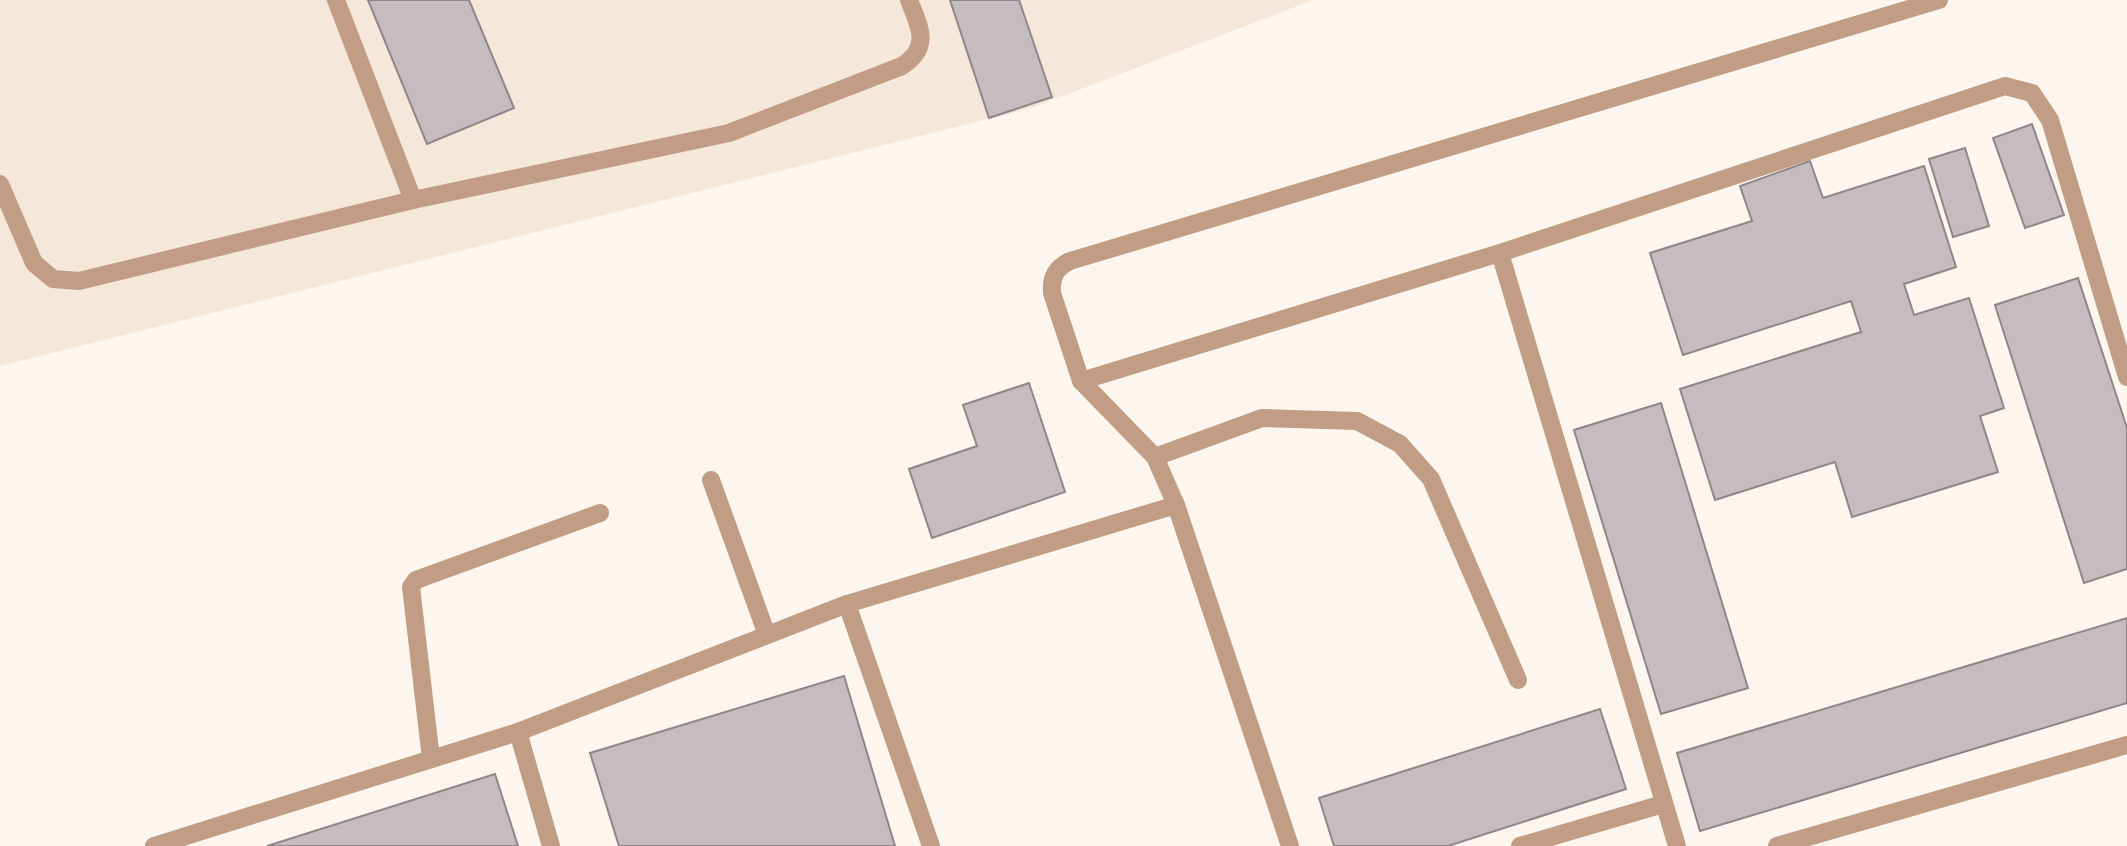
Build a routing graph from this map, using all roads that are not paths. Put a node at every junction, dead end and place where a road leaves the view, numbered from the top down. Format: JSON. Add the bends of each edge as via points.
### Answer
{"nodes":[{"id":1,"x":336,"y":0,"type":"edge"},
{"id":2,"x":909,"y":0,"type":"edge"},
{"id":3,"x":1939,"y":0,"type":"edge"},
{"id":4,"x":0,"y":184,"type":"edge"},
{"id":5,"x":413,"y":200,"type":"junction"},
{"id":6,"x":1500,"y":253,"type":"junction"},
{"id":7,"x":2127,"y":377,"type":"edge"},
{"id":8,"x":1081,"y":381,"type":"junction"},
{"id":9,"x":1155,"y":457,"type":"junction"},
{"id":10,"x":711,"y":480,"type":"dead end"},
{"id":11,"x":1176,"y":505,"type":"junction"},
{"id":12,"x":600,"y":513,"type":"dead end"},
{"id":13,"x":847,"y":604,"type":"junction"},
{"id":14,"x":767,"y":635,"type":"junction"},
{"id":15,"x":1518,"y":680,"type":"dead end"},
{"id":16,"x":518,"y":732,"type":"junction"},
{"id":17,"x":2127,"y":745,"type":"edge"},
{"id":18,"x":431,"y":760,"type":"junction"},
{"id":19,"x":1664,"y":804,"type":"junction"},
{"id":20,"x":154,"y":846,"type":"edge"},
{"id":21,"x":551,"y":846,"type":"edge"},
{"id":22,"x":931,"y":846,"type":"edge"},
{"id":23,"x":1290,"y":846,"type":"edge"},
{"id":24,"x":1520,"y":846,"type":"edge"},
{"id":25,"x":1677,"y":846,"type":"edge"},
{"id":26,"x":1777,"y":846,"type":"edge"}],
"edges":[{"from":1,"to":5,"type":"lane"},
{"from":2,"to":5,"type":"lane","via":[[920,50],[902,66],[729,134]]},
{"from":3,"to":8,"type":"lane","via":[[1063,264],[1051,281],[1052,293]]},
{"from":4,"to":5,"type":"lane","via":[[34,263],[53,279],[79,281]]},
{"from":6,"to":7,"type":"lane","via":[[2006,86],[2022,89],[2042,103],[2050,120]]},
{"from":6,"to":8,"type":"lane"},
{"from":6,"to":19,"type":"lane"},
{"from":8,"to":9,"type":"lane"},
{"from":9,"to":11,"type":"lane"},
{"from":9,"to":15,"type":"lane","via":[[1262,418],[1357,421],[1400,444],[1431,479]]},
{"from":10,"to":14,"type":"lane"},
{"from":11,"to":13,"type":"lane"},
{"from":11,"to":23,"type":"lane"},
{"from":12,"to":18,"type":"lane","via":[[416,580],[411,587]]},
{"from":13,"to":14,"type":"lane"},
{"from":13,"to":22,"type":"lane"},
{"from":14,"to":16,"type":"lane"},
{"from":16,"to":18,"type":"lane"},
{"from":16,"to":21,"type":"lane"},
{"from":17,"to":26,"type":"lane"},
{"from":18,"to":20,"type":"lane"},
{"from":19,"to":24,"type":"lane"},
{"from":19,"to":25,"type":"lane"}]}
